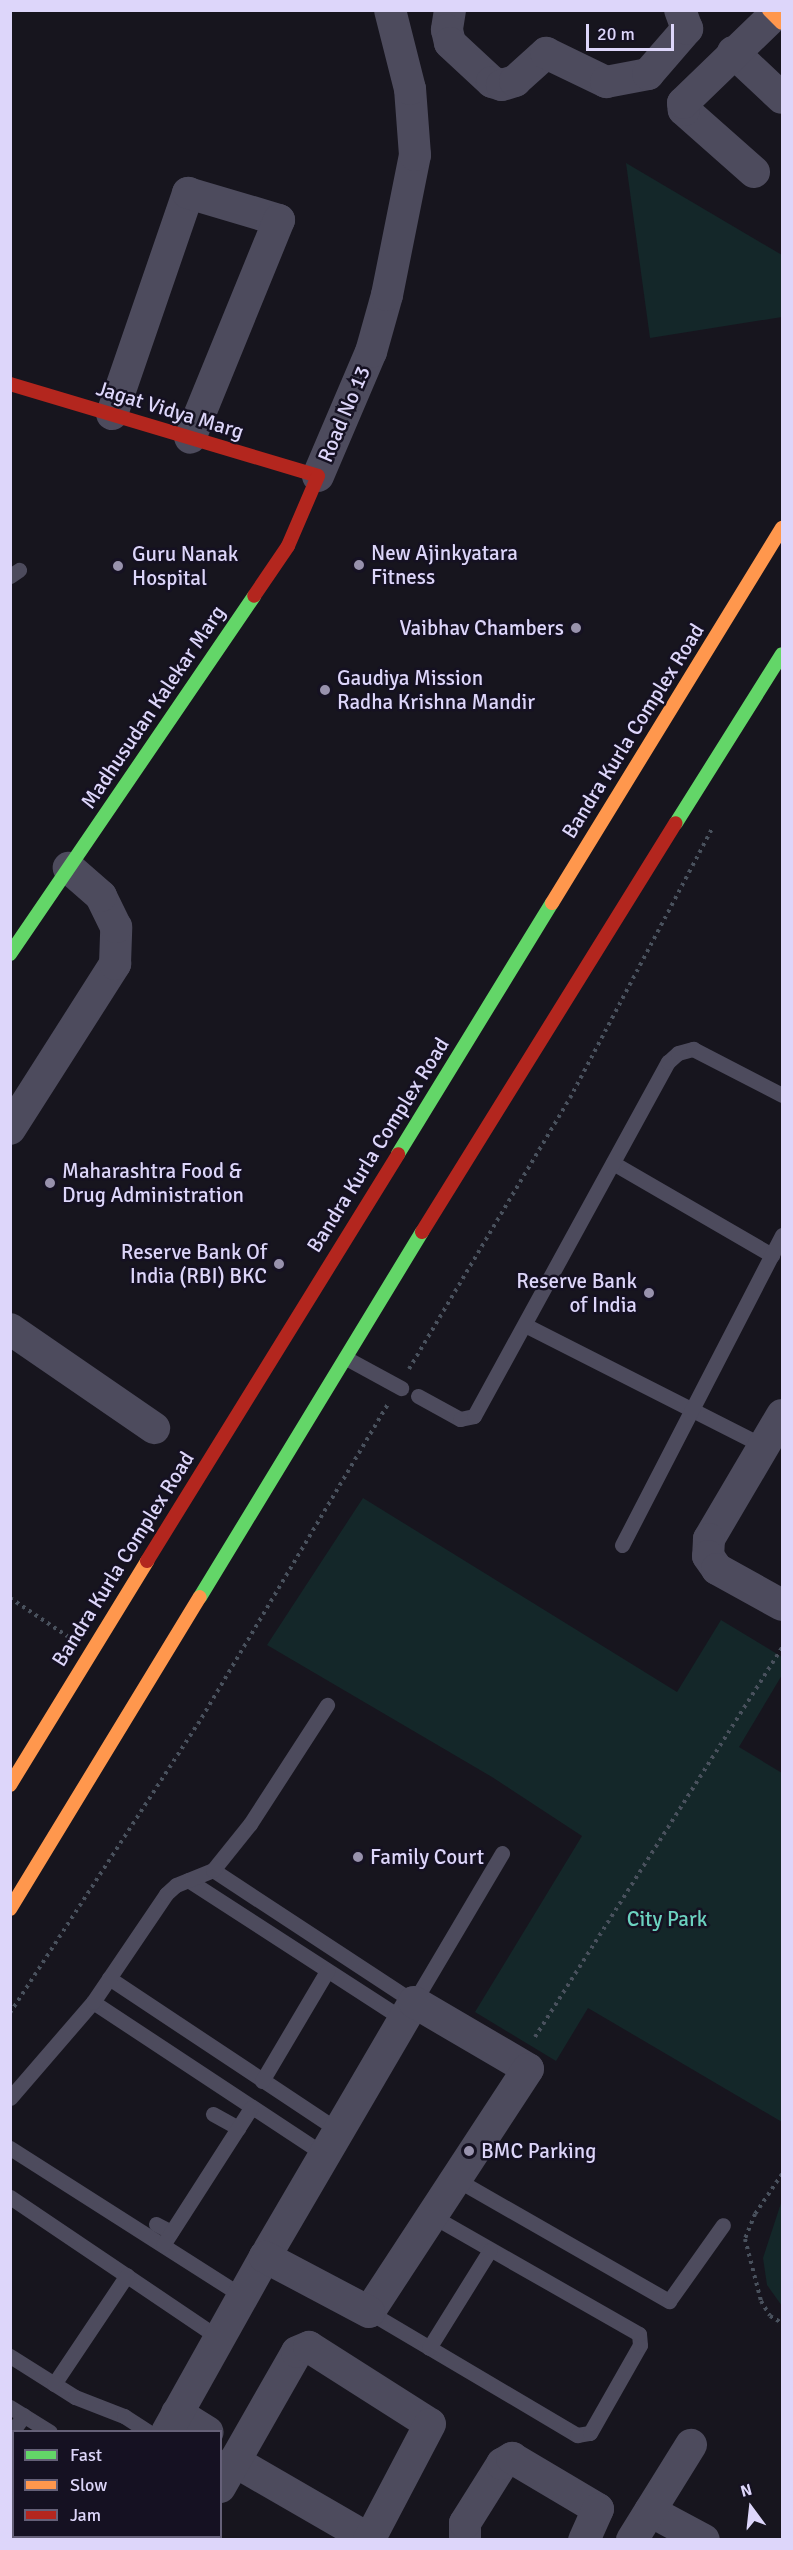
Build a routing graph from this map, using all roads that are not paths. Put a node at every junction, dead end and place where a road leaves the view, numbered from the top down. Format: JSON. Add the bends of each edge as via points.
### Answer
{"nodes":[{"id":1,"x":390,"y":10,"type":"edge"},
{"id":2,"x":450,"y":10,"type":"edge"},
{"id":3,"x":680,"y":10,"type":"edge"},
{"id":4,"x":775,"y":16,"type":"edge"},
{"id":5,"x":733,"y":52,"type":"junction"},
{"id":6,"x":783,"y":98,"type":"edge"},
{"id":7,"x":754,"y":172,"type":"dead end"},
{"id":8,"x":10,"y":384,"type":"edge"},
{"id":9,"x":112,"y":414,"type":"junction"},
{"id":10,"x":190,"y":438,"type":"junction"},
{"id":11,"x":318,"y":476,"type":"junction"},
{"id":12,"x":783,"y":528,"type":"edge"},
{"id":13,"x":783,"y":654,"type":"edge"},
{"id":14,"x":69,"y":868,"type":"junction"},
{"id":15,"x":10,"y":954,"type":"edge"},
{"id":16,"x":783,"y":1095,"type":"edge"},
{"id":17,"x":10,"y":1129,"type":"edge"},
{"id":18,"x":613,"y":1162,"type":"junction"},
{"id":19,"x":783,"y":1235,"type":"edge"},
{"id":20,"x":772,"y":1255,"type":"junction"},
{"id":21,"x":525,"y":1325,"type":"junction"},
{"id":22,"x":10,"y":1329,"type":"edge"},
{"id":23,"x":346,"y":1358,"type":"junction"},
{"id":24,"x":400,"y":1387,"type":"road end"},
{"id":25,"x":418,"y":1396,"type":"dead end"},
{"id":26,"x":692,"y":1410,"type":"junction"},
{"id":27,"x":783,"y":1415,"type":"edge"},
{"id":28,"x":154,"y":1428,"type":"dead end"},
{"id":29,"x":764,"y":1446,"type":"junction"},
{"id":30,"x":622,"y":1545,"type":"dead end"},
{"id":31,"x":783,"y":1605,"type":"edge"},
{"id":32,"x":327,"y":1705,"type":"dead end"},
{"id":33,"x":10,"y":1785,"type":"edge"},
{"id":34,"x":502,"y":1853,"type":"dead end"},
{"id":35,"x":213,"y":1870,"type":"junction"},
{"id":36,"x":188,"y":1880,"type":"junction"},
{"id":37,"x":10,"y":1909,"type":"edge"},
{"id":38,"x":327,"y":1971,"type":"junction"},
{"id":39,"x":109,"y":1978,"type":"junction"},
{"id":40,"x":93,"y":2002,"type":"junction"},
{"id":41,"x":409,"y":2011,"type":"junction"},
{"id":42,"x":262,"y":2081,"type":"junction"},
{"id":43,"x":10,"y":2098,"type":"edge"},
{"id":44,"x":250,"y":2108,"type":"junction"},
{"id":45,"x":213,"y":2114,"type":"dead end"},
{"id":46,"x":238,"y":2128,"type":"junction"},
{"id":47,"x":332,"y":2143,"type":"junction"},
{"id":48,"x":10,"y":2148,"type":"edge"},
{"id":49,"x":454,"y":2178,"type":"junction"},
{"id":50,"x":10,"y":2197,"type":"edge"},
{"id":51,"x":430,"y":2215,"type":"junction"},
{"id":52,"x":156,"y":2224,"type":"dead end"},
{"id":53,"x":723,"y":2225,"type":"dead end"},
{"id":54,"x":171,"y":2232,"type":"junction"},
{"id":55,"x":163,"y":2245,"type":"junction"},
{"id":56,"x":490,"y":2250,"type":"junction"},
{"id":57,"x":265,"y":2257,"type":"junction"},
{"id":58,"x":127,"y":2275,"type":"junction"},
{"id":59,"x":242,"y":2296,"type":"junction"},
{"id":60,"x":369,"y":2312,"type":"junction"},
{"id":61,"x":219,"y":2338,"type":"junction"},
{"id":62,"x":429,"y":2348,"type":"junction"},
{"id":63,"x":10,"y":2356,"type":"edge"},
{"id":64,"x":54,"y":2384,"type":"junction"},
{"id":65,"x":17,"y":2411,"type":"edge"},
{"id":66,"x":172,"y":2422,"type":"edge"},
{"id":67,"x":47,"y":2430,"type":"edge"},
{"id":68,"x":145,"y":2430,"type":"edge"},
{"id":69,"x":201,"y":2430,"type":"edge"},
{"id":70,"x":10,"y":2435,"type":"edge"},
{"id":71,"x":691,"y":2445,"type":"dead end"},
{"id":72,"x":227,"y":2464,"type":"edge"},
{"id":73,"x":650,"y":2511,"type":"junction"},
{"id":74,"x":692,"y":2537,"type":"edge"},
{"id":75,"x":369,"y":2539,"type":"edge"},
{"id":76,"x":465,"y":2540,"type":"edge"},
{"id":77,"x":584,"y":2540,"type":"edge"},
{"id":78,"x":632,"y":2540,"type":"edge"}],
"edges":[{"from":1,"to":11,"type":"street","name":"Road No 13","via":[[410,89],[415,155],[387,295],[371,352]]},
{"from":2,"to":3,"type":"street","via":[[450,43],[492,82],[502,85],[515,81],[546,53],[606,82],[648,74],[687,29]]},
{"from":4,"to":5,"type":"street"},
{"from":5,"to":6,"type":"street"},
{"from":5,"to":7,"type":"street","via":[[683,103],[684,110]]},
{"from":8,"to":9,"type":"main road","name":"Jagat Vidya Marg"},
{"from":9,"to":10,"type":"main road","name":"Jagat Vidya Marg"},
{"from":9,"to":10,"type":"street","via":[[188,193],[279,220]]},
{"from":10,"to":11,"type":"main road","name":"Jagat Vidya Marg"},
{"from":11,"to":14,"type":"main road","name":"Madhusudan Kalekar Marg","via":[[288,546]]},
{"from":12,"to":33,"type":"main road","name":"Bandra Kurla Complex Road"},
{"from":13,"to":23,"type":"main road","via":[[532,1052]]},
{"from":14,"to":15,"type":"main road","name":"Madhusudan Kalekar Marg"},
{"from":14,"to":17,"type":"street","via":[[101,896],[116,927],[115,963]]},
{"from":16,"to":18,"type":"lane","via":[[693,1049],[678,1053],[668,1062]]},
{"from":18,"to":20,"type":"lane"},
{"from":18,"to":21,"type":"lane"},
{"from":19,"to":20,"type":"lane"},
{"from":20,"to":26,"type":"lane"},
{"from":21,"to":25,"type":"lane","via":[[474,1416],[460,1419]]},
{"from":21,"to":26,"type":"lane"},
{"from":22,"to":28,"type":"street"},
{"from":23,"to":24,"type":"lane"},
{"from":23,"to":37,"type":"main road"},
{"from":26,"to":29,"type":"lane"},
{"from":26,"to":30,"type":"lane"},
{"from":27,"to":29,"type":"street"},
{"from":29,"to":31,"type":"street","via":[[709,1539],[708,1556],[717,1569]]},
{"from":32,"to":35,"type":"lane","via":[[250,1824]]},
{"from":34,"to":41,"type":"lane"},
{"from":35,"to":36,"type":"lane"},
{"from":35,"to":41,"type":"lane"},
{"from":36,"to":38,"type":"lane"},
{"from":36,"to":39,"type":"lane","via":[[166,1894]]},
{"from":38,"to":41,"type":"lane"},
{"from":38,"to":42,"type":"lane"},
{"from":39,"to":40,"type":"lane"},
{"from":39,"to":42,"type":"lane"},
{"from":40,"to":43,"type":"lane"},
{"from":40,"to":44,"type":"lane"},
{"from":41,"to":47,"type":"street"},
{"from":41,"to":49,"type":"street","via":[[528,2069]]},
{"from":42,"to":47,"type":"lane"},
{"from":44,"to":46,"type":"lane"},
{"from":44,"to":47,"type":"lane"},
{"from":45,"to":46,"type":"lane"},
{"from":46,"to":54,"type":"lane"},
{"from":47,"to":57,"type":"street"},
{"from":48,"to":55,"type":"lane"},
{"from":49,"to":51,"type":"street"},
{"from":49,"to":53,"type":"lane","via":[[669,2301]]},
{"from":50,"to":58,"type":"lane"},
{"from":51,"to":56,"type":"lane"},
{"from":51,"to":60,"type":"street"},
{"from":52,"to":54,"type":"lane"},
{"from":54,"to":55,"type":"lane"},
{"from":55,"to":59,"type":"lane"},
{"from":56,"to":62,"type":"lane"},
{"from":56,"to":62,"type":"lane","via":[[639,2334],[640,2345],[590,2433],[577,2435]]},
{"from":57,"to":59,"type":"street"},
{"from":57,"to":60,"type":"street"},
{"from":58,"to":61,"type":"lane"},
{"from":58,"to":64,"type":"lane"},
{"from":59,"to":61,"type":"street"},
{"from":60,"to":62,"type":"lane"},
{"from":61,"to":66,"type":"street"},
{"from":63,"to":64,"type":"lane"},
{"from":64,"to":68,"type":"lane"},
{"from":65,"to":67,"type":"lane"},
{"from":65,"to":70,"type":"lane"},
{"from":66,"to":69,"type":"street"},
{"from":71,"to":73,"type":"street"},
{"from":72,"to":75,"type":"street"},
{"from":72,"to":75,"type":"street","via":[[302,2347],[309,2347],[426,2418],[429,2432]]},
{"from":73,"to":74,"type":"street"},
{"from":73,"to":78,"type":"street"},
{"from":76,"to":77,"type":"street","via":[[465,2523],[502,2464],[512,2458],[598,2509]]}]}
